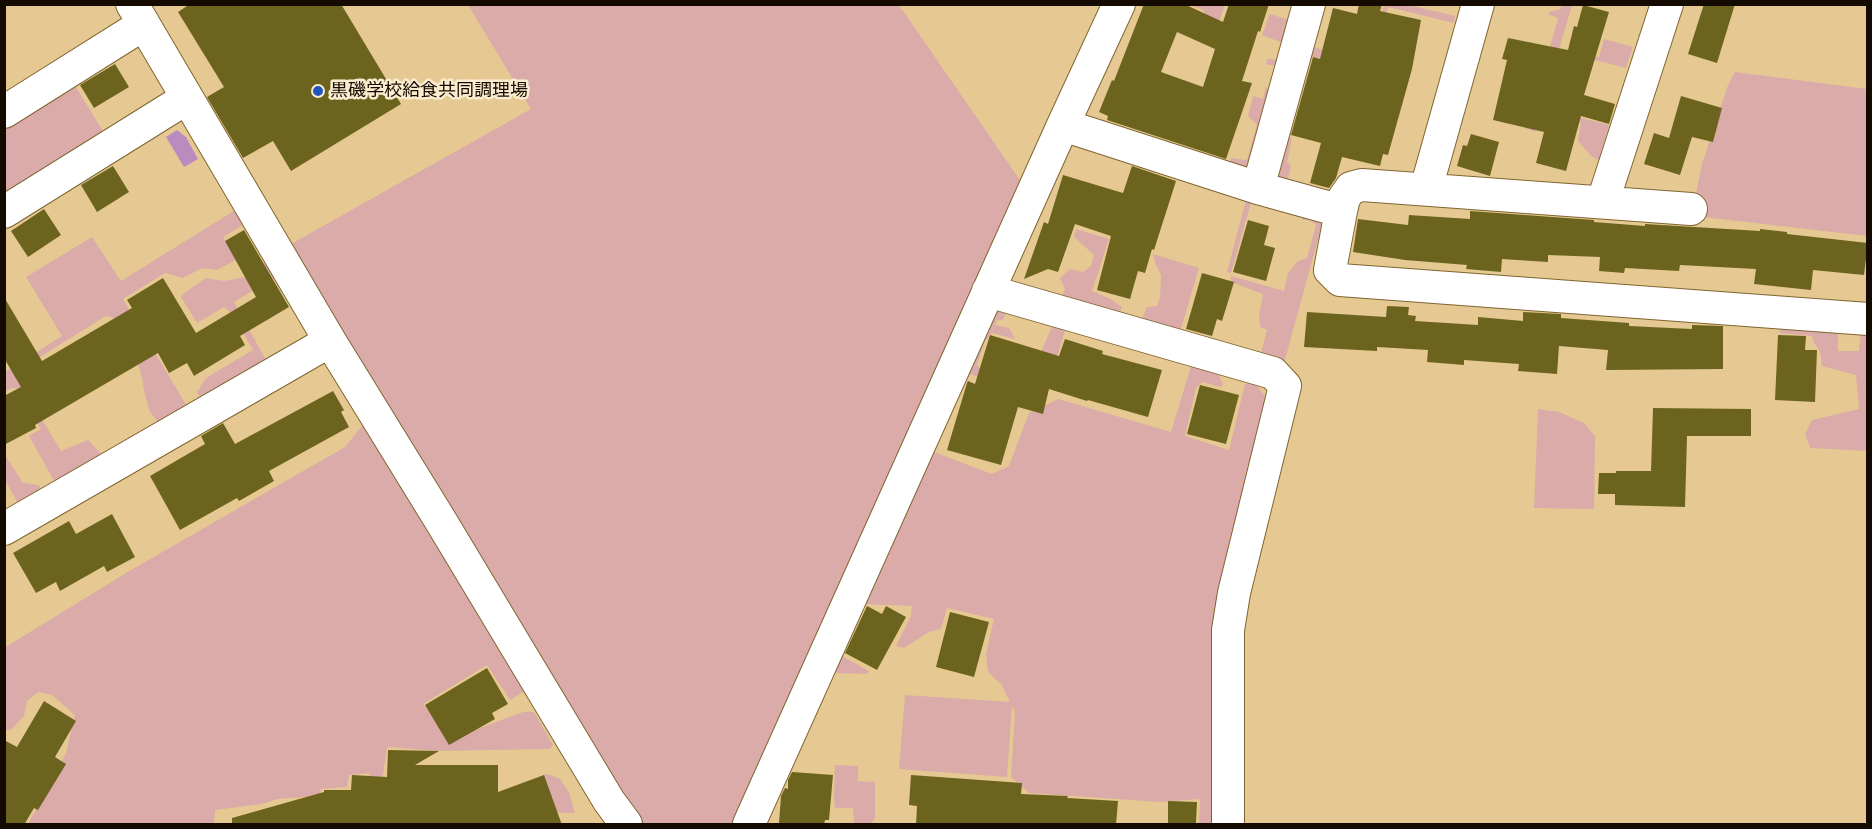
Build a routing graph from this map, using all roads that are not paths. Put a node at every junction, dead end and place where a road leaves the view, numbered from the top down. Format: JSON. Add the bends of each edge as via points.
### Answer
{"nodes":[{"id":1,"x":1119,"y":4,"type":"edge"},
{"id":2,"x":1309,"y":4,"type":"edge"},
{"id":3,"x":1478,"y":4,"type":"edge"},
{"id":4,"x":1667,"y":4,"type":"edge"},
{"id":5,"x":138,"y":14,"type":"edge"},
{"id":6,"x":187,"y":98,"type":"junction"},
{"id":7,"x":4,"y":112,"type":"edge"},
{"id":8,"x":1063,"y":125,"type":"junction"},
{"id":9,"x":1258,"y":188,"type":"junction"},
{"id":10,"x":1426,"y":189,"type":"junction"},
{"id":11,"x":1603,"y":201,"type":"junction"},
{"id":12,"x":1691,"y":209,"type":"dead end"},
{"id":13,"x":4,"y":212,"type":"edge"},
{"id":14,"x":1341,"y":212,"type":"junction"},
{"id":15,"x":988,"y":291,"type":"junction"},
{"id":16,"x":1868,"y":319,"type":"edge"},
{"id":17,"x":330,"y":340,"type":"junction"},
{"id":18,"x":4,"y":529,"type":"edge"},
{"id":19,"x":626,"y":825,"type":"edge"},
{"id":20,"x":748,"y":825,"type":"edge"},
{"id":21,"x":1228,"y":825,"type":"edge"}],
"edges":[{"from":1,"to":8,"type":"street"},
{"from":2,"to":9,"type":"street"},
{"from":3,"to":10,"type":"street"},
{"from":4,"to":11,"type":"street"},
{"from":5,"to":6,"type":"street"},
{"from":5,"to":7,"type":"street"},
{"from":6,"to":13,"type":"street"},
{"from":6,"to":17,"type":"street"},
{"from":8,"to":9,"type":"street"},
{"from":8,"to":15,"type":"street"},
{"from":9,"to":14,"type":"street"},
{"from":10,"to":11,"type":"street"},
{"from":10,"to":14,"type":"street","via":[[1362,185],[1351,188]]},
{"from":11,"to":12,"type":"street"},
{"from":14,"to":16,"type":"street","via":[[1330,270],[1340,280]]},
{"from":15,"to":20,"type":"street"},
{"from":15,"to":21,"type":"street","via":[[1273,372],[1285,386],[1228,630]]},
{"from":17,"to":18,"type":"street"},
{"from":17,"to":19,"type":"street"}]}
